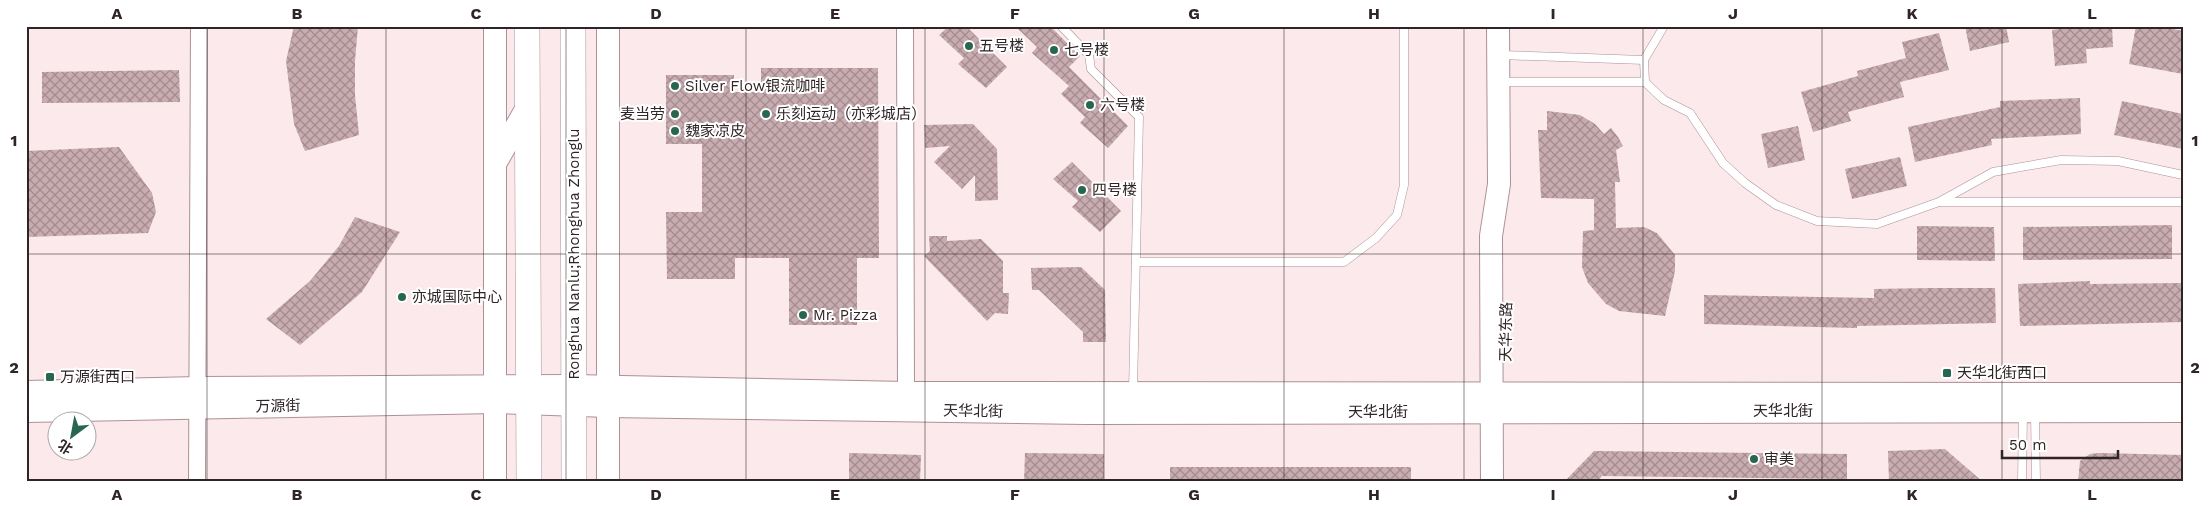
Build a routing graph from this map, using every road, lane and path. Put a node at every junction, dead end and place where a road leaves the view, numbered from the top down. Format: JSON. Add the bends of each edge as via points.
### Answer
{"nodes":[{"id":1,"x":199,"y":26,"type":"edge"},
{"id":2,"x":495,"y":26,"type":"edge"},
{"id":3,"x":527,"y":26,"type":"edge"},
{"id":4,"x":573,"y":26,"type":"edge"},
{"id":5,"x":608,"y":26,"type":"edge"},
{"id":6,"x":905,"y":26,"type":"edge"},
{"id":7,"x":1061,"y":26,"type":"edge"},
{"id":8,"x":1404,"y":26,"type":"edge"},
{"id":9,"x":1498,"y":26,"type":"edge"},
{"id":10,"x":1664,"y":26,"type":"edge"},
{"id":11,"x":1498,"y":55,"type":"junction"},
{"id":12,"x":1644,"y":60,"type":"junction"},
{"id":13,"x":1498,"y":82,"type":"junction"},
{"id":14,"x":1646,"y":82,"type":"junction"},
{"id":15,"x":528,"y":106,"type":"junction"},
{"id":16,"x":495,"y":164,"type":"junction"},
{"id":17,"x":2183,"y":175,"type":"edge"},
{"id":18,"x":1939,"y":202,"type":"junction"},
{"id":19,"x":2183,"y":202,"type":"edge"},
{"id":20,"x":1136,"y":262,"type":"junction"},
{"id":21,"x":26,"y":392,"type":"edge"},
{"id":22,"x":906,"y":393,"type":"junction"},
{"id":23,"x":1133,"y":393,"type":"junction"},
{"id":24,"x":496,"y":394,"type":"junction"},
{"id":25,"x":2183,"y":394,"type":"edge"},
{"id":26,"x":529,"y":395,"type":"junction"},
{"id":27,"x":574,"y":396,"type":"junction"},
{"id":28,"x":609,"y":397,"type":"junction"},
{"id":29,"x":198,"y":398,"type":"junction"},
{"id":30,"x":1498,"y":402,"type":"junction"},
{"id":31,"x":2029,"y":402,"type":"junction"},
{"id":32,"x":26,"y":411,"type":"edge"},
{"id":33,"x":2183,"y":411,"type":"edge"},
{"id":34,"x":197,"y":482,"type":"edge"},
{"id":35,"x":495,"y":482,"type":"edge"},
{"id":36,"x":529,"y":482,"type":"edge"},
{"id":37,"x":574,"y":482,"type":"edge"},
{"id":38,"x":608,"y":482,"type":"edge"},
{"id":39,"x":1492,"y":482,"type":"edge"},
{"id":40,"x":1506,"y":482,"type":"edge"},
{"id":41,"x":2022,"y":482,"type":"edge"},
{"id":42,"x":2036,"y":482,"type":"edge"}],
"edges":[{"from":1,"to":29,"type":"street"},
{"from":2,"to":16,"type":"street"},
{"from":3,"to":15,"type":"main road"},
{"from":4,"to":27,"type":"main road","name":"Ronghua Nanlu;Rhonghua Zhonglu"},
{"from":5,"to":28,"type":"street"},
{"from":6,"to":22,"type":"street"},
{"from":7,"to":20,"type":"lane","via":[[1089,55],[1090,69],[1139,117]]},
{"from":8,"to":20,"type":"lane","via":[[1404,185],[1397,215],[1376,238],[1344,262]]},
{"from":9,"to":11,"type":"street","name":"天华东路"},
{"from":10,"to":12,"type":"lane"},
{"from":11,"to":12,"type":"lane"},
{"from":11,"to":13,"type":"street","name":"天华东路"},
{"from":12,"to":14,"type":"lane"},
{"from":13,"to":14,"type":"lane"},
{"from":13,"to":30,"type":"street","name":"天华东路","via":[[1499,184],[1491,236]]},
{"from":14,"to":18,"type":"lane","via":[[1664,100],[1690,113],[1724,163],[1776,205],[1817,221],[1877,224]]},
{"from":15,"to":16,"type":"street"},
{"from":15,"to":26,"type":"main road"},
{"from":16,"to":24,"type":"street"},
{"from":17,"to":18,"type":"lane","via":[[2118,161],[2061,160],[1993,172]]},
{"from":18,"to":19,"type":"lane"},
{"from":20,"to":23,"type":"lane"},
{"from":21,"to":29,"type":"street","name":"万源街"},
{"from":22,"to":23,"type":"street","name":"天华北街"},
{"from":22,"to":28,"type":"street","name":"天华北街"},
{"from":23,"to":30,"type":"street","name":"天华北街"},
{"from":24,"to":26,"type":"street","name":"万源街"},
{"from":24,"to":29,"type":"street","name":"万源街"},
{"from":24,"to":35,"type":"street"},
{"from":25,"to":31,"type":"street","name":"天华北街"},
{"from":26,"to":27,"type":"street","name":"万源街"},
{"from":26,"to":36,"type":"main road"},
{"from":27,"to":28,"type":"street","name":"天华北街"},
{"from":27,"to":37,"type":"main road","name":"Ronghua Nanlu;Rhonghua Zhonglu"},
{"from":28,"to":30,"type":"street","name":"天华北街","via":[[1096,413]]},
{"from":28,"to":38,"type":"street"},
{"from":29,"to":32,"type":"street","name":"万源街"},
{"from":29,"to":34,"type":"street"},
{"from":30,"to":31,"type":"street","name":"天华北街"},
{"from":30,"to":39,"type":"street","name":"天华东路"},
{"from":30,"to":40,"type":"street","name":"天华东路"},
{"from":31,"to":33,"type":"street","name":"天华北街"},
{"from":31,"to":41,"type":"lane"},
{"from":31,"to":42,"type":"lane"}]}
